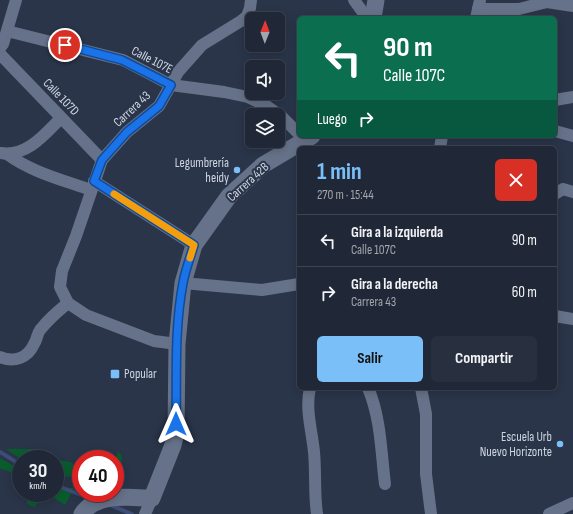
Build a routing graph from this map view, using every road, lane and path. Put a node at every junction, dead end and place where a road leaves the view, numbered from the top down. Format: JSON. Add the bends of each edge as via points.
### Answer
{"nodes":[{"id":1,"x":16,"y":0,"type":"edge"},
{"id":2,"x":251,"y":0,"type":"edge"},
{"id":3,"x":354,"y":0,"type":"edge"},
{"id":4,"x":376,"y":0,"type":"edge"},
{"id":5,"x":573,"y":6,"type":"edge"},
{"id":6,"x":478,"y":9,"type":"edge"},
{"id":7,"x":366,"y":16,"type":"edge"},
{"id":8,"x":373,"y":16,"type":"edge"},
{"id":9,"x":7,"y":31,"type":"junction"},
{"id":10,"x":0,"y":48,"type":"edge"},
{"id":11,"x":0,"y":54,"type":"edge"},
{"id":12,"x":171,"y":85,"type":"junction"},
{"id":13,"x":573,"y":97,"type":"edge"},
{"id":14,"x":557,"y":100,"type":"edge"},
{"id":15,"x":61,"y":118,"type":"junction"},
{"id":16,"x":297,"y":131,"type":"edge"},
{"id":17,"x":557,"y":132,"type":"edge"},
{"id":18,"x":573,"y":136,"type":"edge"},
{"id":19,"x":303,"y":138,"type":"edge"},
{"id":20,"x":4,"y":154,"type":"edge"},
{"id":21,"x":102,"y":160,"type":"junction"},
{"id":22,"x":92,"y":186,"type":"junction"},
{"id":23,"x":573,"y":192,"type":"edge"},
{"id":24,"x":557,"y":193,"type":"edge"},
{"id":25,"x":194,"y":245,"type":"junction"},
{"id":26,"x":183,"y":283,"type":"junction"},
{"id":27,"x":297,"y":284,"type":"edge"},
{"id":28,"x":68,"y":303,"type":"junction"},
{"id":29,"x":557,"y":316,"type":"edge"},
{"id":30,"x":573,"y":319,"type":"edge"},
{"id":31,"x":177,"y":344,"type":"junction"},
{"id":32,"x":0,"y":357,"type":"edge"},
{"id":33,"x":309,"y":390,"type":"edge"},
{"id":34,"x":369,"y":390,"type":"edge"},
{"id":35,"x":421,"y":390,"type":"edge"},
{"id":36,"x":385,"y":484,"type":"dead end"},
{"id":37,"x":152,"y":498,"type":"junction"},
{"id":38,"x":573,"y":503,"type":"edge"},
{"id":39,"x":82,"y":514,"type":"edge"},
{"id":40,"x":145,"y":514,"type":"edge"},
{"id":41,"x":318,"y":514,"type":"edge"},
{"id":42,"x":431,"y":514,"type":"edge"},
{"id":43,"x":549,"y":514,"type":"edge"}],
"edges":[{"from":1,"to":9,"type":"street"},
{"from":2,"to":12,"type":"street","name":"Carrera 43","via":[[247,16],[202,45],[178,72]]},
{"from":3,"to":7,"type":"street"},
{"from":4,"to":8,"type":"street"},
{"from":5,"to":6,"type":"street","via":[[547,2],[519,9]]},
{"from":9,"to":10,"type":"street"},
{"from":9,"to":12,"type":"street","name":"Calle 107E","via":[[122,60]]},
{"from":11,"to":15,"type":"street","name":"Calle 107D"},
{"from":12,"to":16,"type":"street","name":"Calle 107E","via":[[248,97],[265,104]]},
{"from":12,"to":21,"type":"street","name":"Carrera 43","via":[[159,106],[127,132]]},
{"from":13,"to":14,"type":"street"},
{"from":15,"to":20,"type":"street","via":[[28,148]]},
{"from":15,"to":21,"type":"street","name":"Calle 107D"},
{"from":17,"to":18,"type":"street"},
{"from":19,"to":25,"type":"street","name":"Carrera 42B","via":[[263,166],[229,196]]},
{"from":20,"to":22,"type":"street","via":[[30,167]]},
{"from":21,"to":22,"type":"street","name":"Carrera 43"},
{"from":22,"to":25,"type":"street"},
{"from":22,"to":28,"type":"street","name":"Carrera 43","via":[[62,271],[60,287]]},
{"from":23,"to":24,"type":"street","via":[[563,189]]},
{"from":25,"to":26,"type":"street","name":"Carrera 42B"},
{"from":26,"to":27,"type":"street","via":[[262,290]]},
{"from":26,"to":31,"type":"street","name":"Carrera 42B"},
{"from":28,"to":31,"type":"street","via":[[86,315],[154,340]]},
{"from":28,"to":32,"type":"street","via":[[54,314],[39,332],[34,345],[22,358],[6,360]]},
{"from":29,"to":30,"type":"street"},
{"from":31,"to":37,"type":"street","name":"Carrera 42B","via":[[176,433]]},
{"from":33,"to":41,"type":"street","via":[[308,414],[314,453]]},
{"from":34,"to":36,"type":"street","via":[[382,448]]},
{"from":35,"to":42,"type":"street","via":[[426,414],[426,474]]},
{"from":37,"to":39,"type":"street","via":[[102,500]]},
{"from":37,"to":40,"type":"street","name":"Carrera 42B"},
{"from":38,"to":43,"type":"street"}]}
